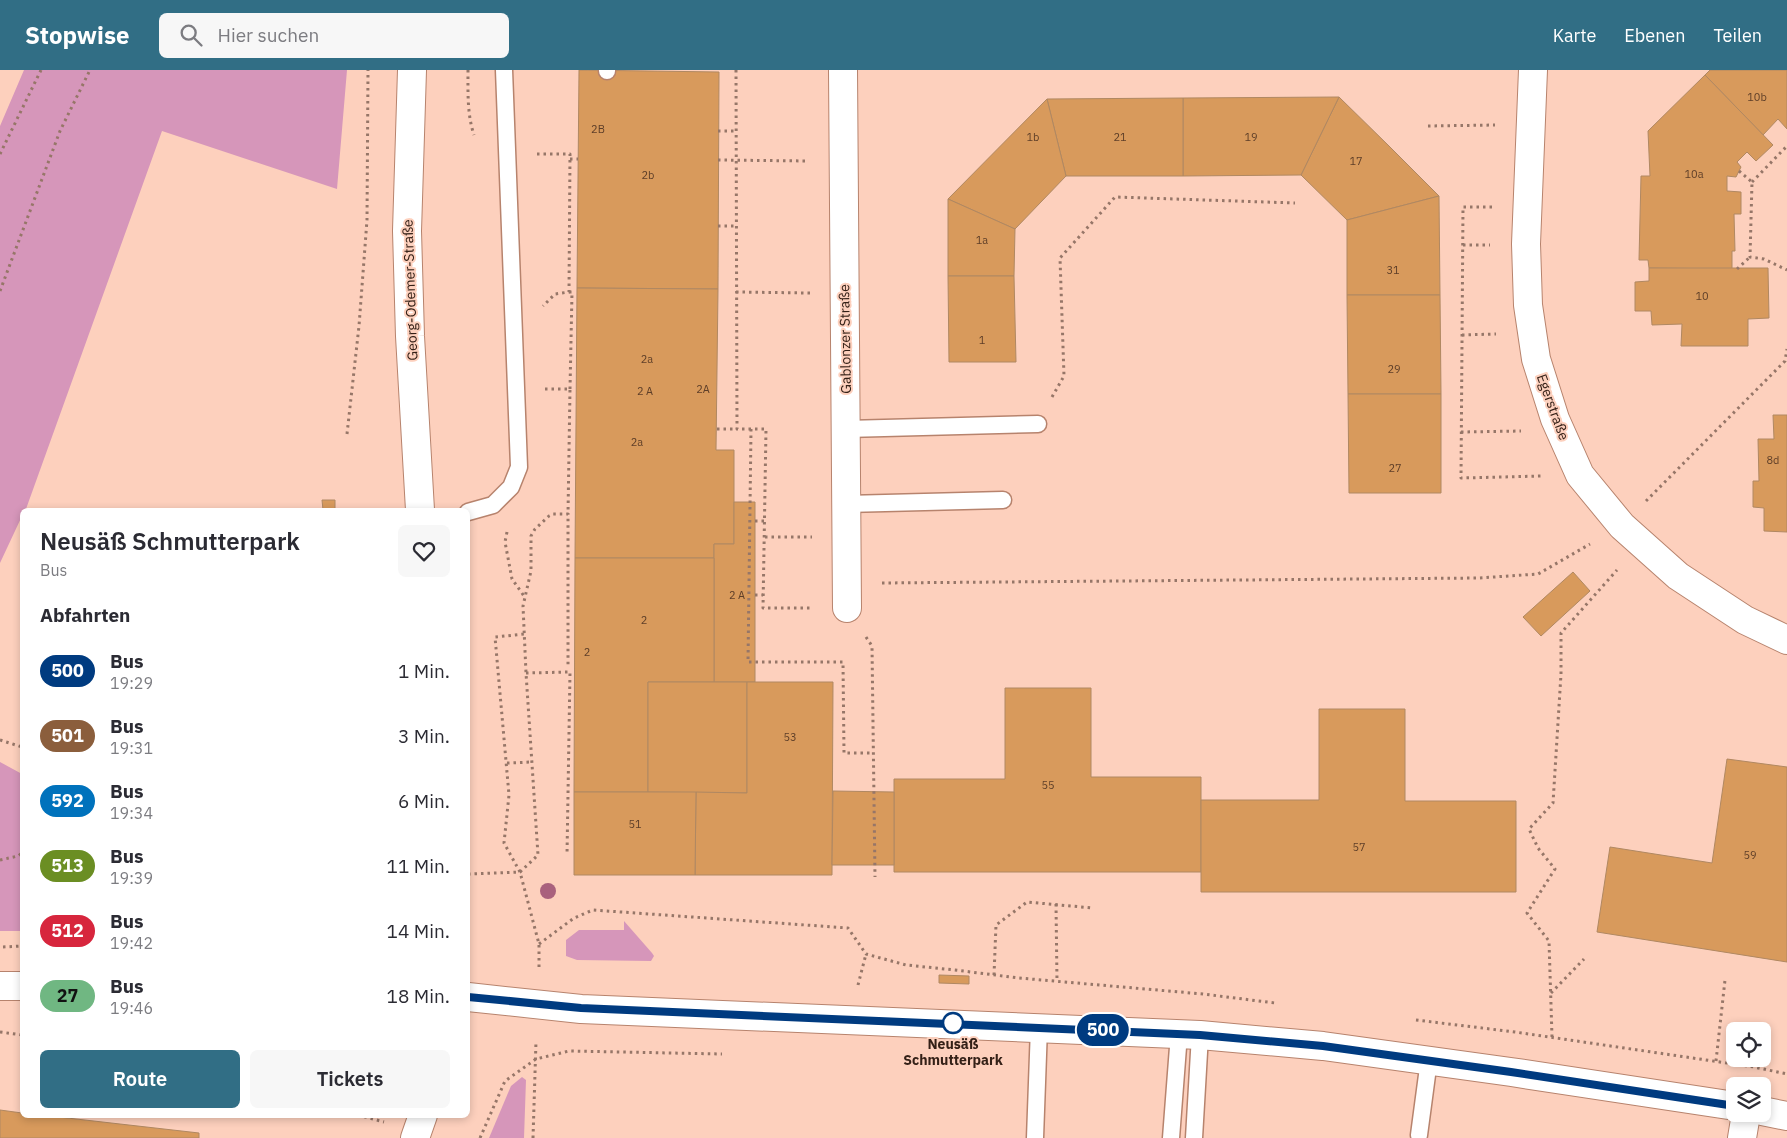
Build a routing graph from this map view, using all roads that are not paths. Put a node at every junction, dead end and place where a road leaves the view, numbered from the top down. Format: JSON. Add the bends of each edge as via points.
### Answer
{"nodes":[{"id":1,"x":412,"y":70,"type":"edge"},
{"id":2,"x":504,"y":70,"type":"edge"},
{"id":3,"x":843,"y":70,"type":"edge"},
{"id":4,"x":1533,"y":70,"type":"edge"},
{"id":5,"x":1038,"y":424,"type":"road end"},
{"id":6,"x":846,"y":429,"type":"junction"},
{"id":7,"x":1003,"y":500,"type":"dead end"},
{"id":8,"x":846,"y":504,"type":"junction"},
{"id":9,"x":420,"y":508,"type":"edge"},
{"id":10,"x":470,"y":511,"type":"edge"},
{"id":11,"x":847,"y":596,"type":"road end"},
{"id":12,"x":1787,"y":640,"type":"edge"},
{"id":13,"x":0,"y":986,"type":"edge"},
{"id":14,"x":20,"y":986,"type":"edge"},
{"id":15,"x":470,"y":997,"type":"edge"},
{"id":16,"x":1039,"y":1027,"type":"junction"},
{"id":17,"x":1189,"y":1034,"type":"junction"},
{"id":18,"x":1429,"y":1060,"type":"junction"},
{"id":19,"x":1726,"y":1105,"type":"edge"},
{"id":20,"x":1771,"y":1113,"type":"edge"},
{"id":21,"x":1787,"y":1116,"type":"edge"},
{"id":22,"x":421,"y":1118,"type":"edge"},
{"id":23,"x":1745,"y":1122,"type":"edge"},
{"id":24,"x":1419,"y":1135,"type":"dead end"},
{"id":25,"x":415,"y":1138,"type":"edge"},
{"id":26,"x":1035,"y":1138,"type":"edge"},
{"id":27,"x":1171,"y":1138,"type":"edge"},
{"id":28,"x":1194,"y":1138,"type":"edge"},
{"id":29,"x":1742,"y":1138,"type":"edge"}],
"edges":[{"from":1,"to":9,"type":"street","name":"Georg-Odemer-Straße","via":[[407,231]]},
{"from":2,"to":10,"type":"lane","via":[[519,468],[511,487],[493,505]]},
{"from":3,"to":6,"type":"street","name":"Gablonzer Straße"},
{"from":4,"to":12,"type":"street","name":"Egerstraße","via":[[1526,248],[1528,306],[1536,359],[1554,419],[1580,475],[1631,534],[1685,581],[1745,620]]},
{"from":5,"to":6,"type":"lane"},
{"from":6,"to":8,"type":"street","name":"Gablonzer Straße"},
{"from":7,"to":8,"type":"lane"},
{"from":8,"to":11,"type":"street","name":"Gablonzer Straße"},
{"from":13,"to":14,"type":"street"},
{"from":15,"to":16,"type":"street","via":[[581,1008]]},
{"from":16,"to":17,"type":"street"},
{"from":16,"to":26,"type":"lane"},
{"from":17,"to":18,"type":"street","via":[[1323,1046]]},
{"from":17,"to":27,"type":"lane"},
{"from":17,"to":28,"type":"lane"},
{"from":18,"to":19,"type":"street"},
{"from":18,"to":24,"type":"lane"},
{"from":20,"to":21,"type":"street"},
{"from":22,"to":25,"type":"street"},
{"from":23,"to":29,"type":"street"}]}
